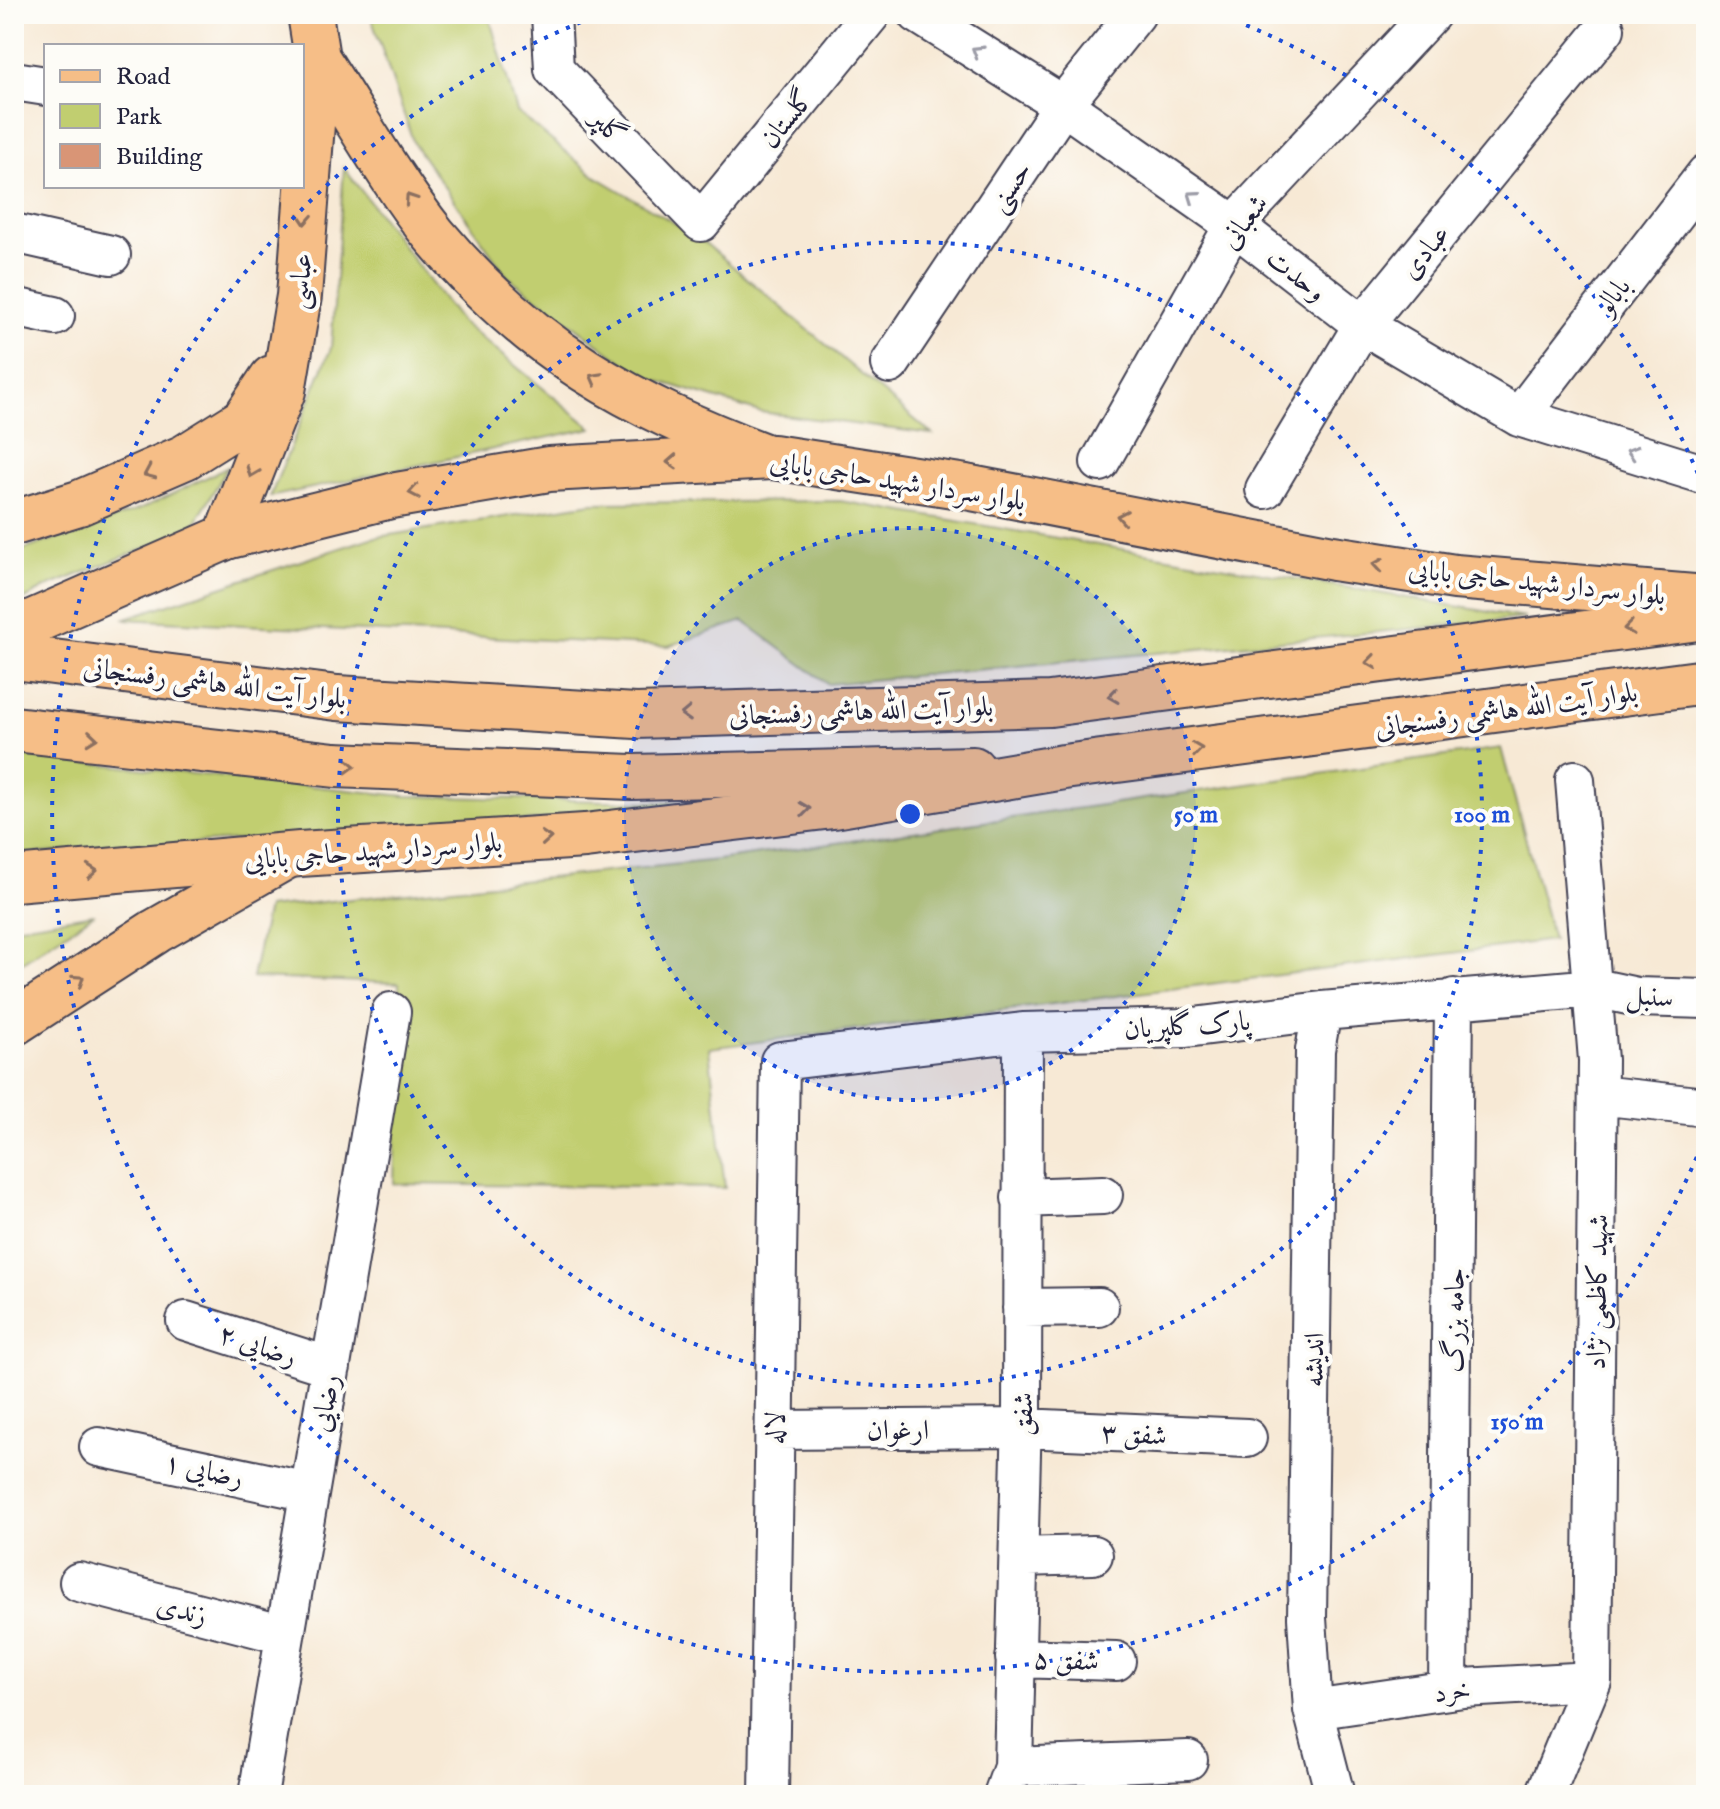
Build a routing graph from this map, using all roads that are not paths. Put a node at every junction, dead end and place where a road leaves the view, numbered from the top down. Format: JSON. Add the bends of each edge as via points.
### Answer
{"nodes":[{"id":1,"x":310,"y":14,"type":"edge"},
{"id":2,"x":551,"y":14,"type":"edge"},
{"id":3,"x":871,"y":14,"type":"edge"},
{"id":4,"x":918,"y":14,"type":"edge"},
{"id":5,"x":1136,"y":14,"type":"edge"},
{"id":6,"x":1431,"y":14,"type":"edge"},
{"id":7,"x":1605,"y":29,"type":"dead end"},
{"id":8,"x":317,"y":58,"type":"junction"},
{"id":9,"x":14,"y":81,"type":"edge"},
{"id":10,"x":44,"y":86,"type":"edge"},
{"id":11,"x":1063,"y":105,"type":"junction"},
{"id":12,"x":1706,"y":174,"type":"edge"},
{"id":13,"x":701,"y":222,"type":"joint"},
{"id":14,"x":1234,"y":225,"type":"junction"},
{"id":15,"x":14,"y":233,"type":"edge"},
{"id":16,"x":111,"y":255,"type":"dead end"},
{"id":17,"x":14,"y":307,"type":"edge"},
{"id":18,"x":55,"y":316,"type":"dead end"},
{"id":19,"x":1363,"y":325,"type":"junction"},
{"id":20,"x":289,"y":353,"type":"junction"},
{"id":21,"x":890,"y":364,"type":"dead end"},
{"id":22,"x":1519,"y":417,"type":"junction"},
{"id":23,"x":767,"y":457,"type":"junction"},
{"id":24,"x":1100,"y":462,"type":"dead end"},
{"id":25,"x":1706,"y":475,"type":"edge"},
{"id":26,"x":1265,"y":489,"type":"dead end"},
{"id":27,"x":14,"y":523,"type":"edge"},
{"id":28,"x":226,"y":537,"type":"junction"},
{"id":29,"x":1706,"y":598,"type":"edge"},
{"id":30,"x":1706,"y":617,"type":"edge"},
{"id":31,"x":18,"y":638,"type":"edge"},
{"id":32,"x":1706,"y":682,"type":"edge"},
{"id":33,"x":14,"y":729,"type":"edge"},
{"id":34,"x":1064,"y":767,"type":"junction"},
{"id":35,"x":1575,"y":780,"type":"dead end"},
{"id":36,"x":289,"y":855,"type":"junction"},
{"id":37,"x":14,"y":879,"type":"edge"},
{"id":38,"x":1595,"y":988,"type":"junction"},
{"id":39,"x":1454,"y":998,"type":"junction"},
{"id":40,"x":1706,"y":999,"type":"edge"},
{"id":41,"x":1322,"y":1011,"type":"junction"},
{"id":42,"x":391,"y":1012,"type":"dead end"},
{"id":43,"x":14,"y":1023,"type":"edge"},
{"id":44,"x":1023,"y":1032,"type":"junction"},
{"id":45,"x":780,"y":1061,"type":"joint"},
{"id":46,"x":1598,"y":1095,"type":"junction"},
{"id":47,"x":1706,"y":1107,"type":"edge"},
{"id":48,"x":1103,"y":1195,"type":"dead end"},
{"id":49,"x":1021,"y":1198,"type":"junction"},
{"id":50,"x":1099,"y":1307,"type":"dead end"},
{"id":51,"x":1022,"y":1308,"type":"junction"},
{"id":52,"x":186,"y":1321,"type":"dead end"},
{"id":53,"x":331,"y":1367,"type":"junction"},
{"id":54,"x":1022,"y":1428,"type":"junction"},
{"id":55,"x":774,"y":1430,"type":"junction"},
{"id":56,"x":1247,"y":1438,"type":"dead end"},
{"id":57,"x":99,"y":1447,"type":"dead end"},
{"id":58,"x":309,"y":1492,"type":"junction"},
{"id":59,"x":1093,"y":1555,"type":"dead end"},
{"id":60,"x":1019,"y":1557,"type":"junction"},
{"id":61,"x":79,"y":1582,"type":"dead end"},
{"id":62,"x":285,"y":1635,"type":"junction"},
{"id":63,"x":1015,"y":1658,"type":"junction"},
{"id":64,"x":1116,"y":1661,"type":"dead end"},
{"id":65,"x":1592,"y":1681,"type":"junction"},
{"id":66,"x":1448,"y":1690,"type":"junction"},
{"id":67,"x":1313,"y":1710,"type":"junction"},
{"id":68,"x":1188,"y":1760,"type":"dead end"},
{"id":69,"x":1008,"y":1781,"type":"edge"},
{"id":70,"x":258,"y":1795,"type":"edge"},
{"id":71,"x":769,"y":1795,"type":"edge"},
{"id":72,"x":1335,"y":1795,"type":"edge"},
{"id":73,"x":1545,"y":1795,"type":"edge"}],
"edges":[{"from":1,"to":8,"type":"main road","name":"عباسی"},
{"from":2,"to":13,"type":"street","name":"گلپر","via":[[554,69]]},
{"from":3,"to":13,"type":"street","name":"گلستان"},
{"from":11,"to":4,"type":"street","name":"وحدت","one_way":true},
{"from":5,"to":11,"type":"street","name":"حسنی"},
{"from":6,"to":14,"type":"street","name":"شعبانی"},
{"from":7,"to":19,"type":"street","name":"عبادی"},
{"from":8,"to":20,"type":"main road","name":"عباسی","one_way":true,"via":[[299,296]]},
{"from":23,"to":8,"type":"main road","one_way":true,"via":[[677,423],[586,374],[483,290],[432,232]]},
{"from":9,"to":10,"type":"street"},
{"from":14,"to":11,"type":"street","name":"وحدت","one_way":true},
{"from":11,"to":21,"type":"street","name":"حسنی"},
{"from":12,"to":22,"type":"street","name":"بابالو"},
{"from":14,"to":19,"type":"street","name":"وحدت"},
{"from":14,"to":24,"type":"street","name":"شعبانی"},
{"from":15,"to":16,"type":"street"},
{"from":17,"to":18,"type":"street"},
{"from":19,"to":22,"type":"street","name":"وحدت"},
{"from":19,"to":26,"type":"street","name":"عبادی"},
{"from":20,"to":27,"type":"main road","one_way":true,"via":[[244,420],[197,449],[79,503]]},
{"from":20,"to":28,"type":"main road","name":"عباسی","one_way":true,"via":[[283,391]]},
{"from":25,"to":22,"type":"street","name":"وحدت","one_way":true},
{"from":23,"to":28,"type":"main road","name":"بلوار سردار شهید حاجی بابایی","one_way":true,"via":[[549,469],[391,496]]},
{"from":29,"to":23,"type":"main road","name":"بلوار سردار شهید حاجی بابایی","one_way":true,"via":[[1440,574],[1333,558],[966,487]]},
{"from":28,"to":31,"type":"main road","name":"بلوار سردار شهید حاجی بابایی"},
{"from":30,"to":31,"type":"main road","name":"بلوار آیت الله هاشمی رفسنجانی","one_way":true,"via":[[1050,704],[636,716],[337,698]]},
{"from":34,"to":32,"type":"main road","name":"بلوار آیت الله هاشمی رفسنجانی","one_way":true},
{"from":33,"to":34,"type":"main road","name":"بلوار آیت الله هاشمی رفسنجانی","one_way":true,"via":[[335,765],[632,777]]},
{"from":36,"to":34,"type":"main road","name":"بلوار سردار شهید حاجی بابایی","one_way":true,"via":[[585,836],[833,806]]},
{"from":35,"to":38,"type":"street","name":"شهید کاظمی نژاد"},
{"from":37,"to":36,"type":"main road","name":"بلوار سردار شهید حاجی بابایی","one_way":true},
{"from":43,"to":36,"type":"main road","one_way":true,"via":[[156,931]]},
{"from":38,"to":39,"type":"street","name":"پارک گلپریان"},
{"from":38,"to":40,"type":"street","name":"سنبل","via":[[1637,997]]},
{"from":38,"to":46,"type":"street","name":"شهید کاظمی نژاد"},
{"from":39,"to":41,"type":"street","name":"پارک گلپریان"},
{"from":39,"to":66,"type":"street","name":"جامه بزرگ"},
{"from":41,"to":44,"type":"street","name":"پارک گلپریان","via":[[1186,1028]]},
{"from":41,"to":67,"type":"street","name":"اندیشه","via":[[1315,1050],[1307,1618]]},
{"from":42,"to":53,"type":"street","name":"رضایی"},
{"from":44,"to":45,"type":"street","name":"پارک گلپریان"},
{"from":44,"to":49,"type":"street","name":"شفق"},
{"from":45,"to":55,"type":"street","name":"لاله"},
{"from":46,"to":47,"type":"street"},
{"from":46,"to":65,"type":"street","name":"شهید کاظمی نژاد"},
{"from":48,"to":49,"type":"street"},
{"from":49,"to":51,"type":"street","name":"شفق"},
{"from":50,"to":51,"type":"street"},
{"from":51,"to":54,"type":"street","name":"شفق"},
{"from":52,"to":53,"type":"street","name":"رضایی ۲"},
{"from":53,"to":58,"type":"street","name":"رضایی"},
{"from":54,"to":55,"type":"street","name":"ارغوان"},
{"from":54,"to":56,"type":"street","name":"شفق ۳"},
{"from":54,"to":60,"type":"street","name":"شفق"},
{"from":55,"to":71,"type":"street","name":"لاله"},
{"from":57,"to":58,"type":"street","name":"رضایی ۱"},
{"from":58,"to":62,"type":"street","name":"رضایی"},
{"from":59,"to":60,"type":"street"},
{"from":60,"to":63,"type":"street","name":"شفق"},
{"from":61,"to":62,"type":"street","name":"زندی"},
{"from":62,"to":70,"type":"street","name":"رضایی"},
{"from":63,"to":64,"type":"street","name":"شفق ۵"},
{"from":63,"to":69,"type":"street","name":"شفق"},
{"from":65,"to":66,"type":"street","name":"خرد"},
{"from":65,"to":73,"type":"street","name":"شهید کاظمی نژاد"},
{"from":66,"to":67,"type":"street","name":"خرد"},
{"from":67,"to":72,"type":"street","name":"اندیشه"},
{"from":68,"to":69,"type":"street"}]}
